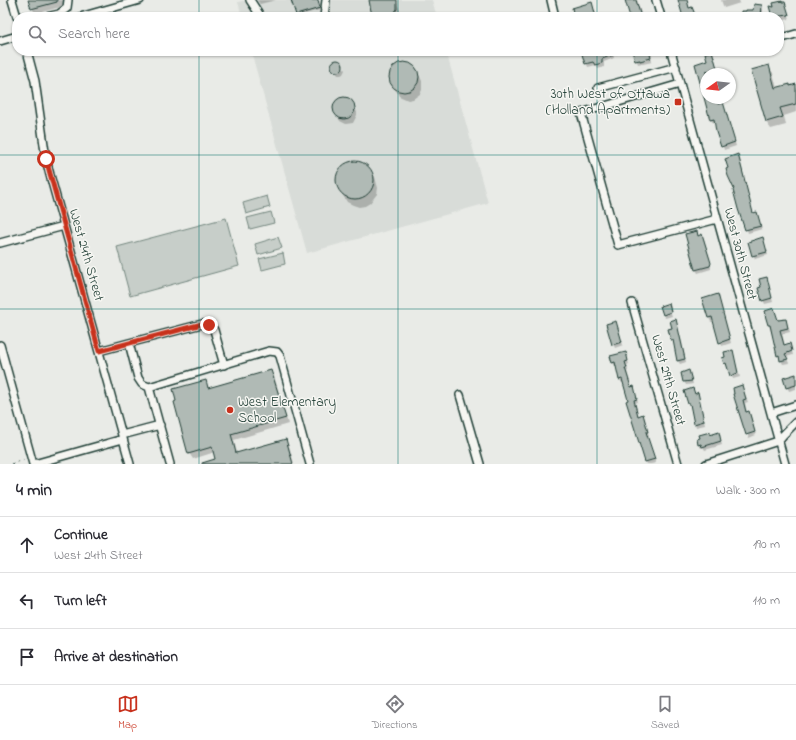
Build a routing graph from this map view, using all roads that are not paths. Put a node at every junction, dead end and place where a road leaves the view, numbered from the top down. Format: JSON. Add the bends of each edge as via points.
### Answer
{"nodes":[{"id":1,"x":12,"y":0,"type":"edge"},
{"id":2,"x":68,"y":0,"type":"edge"},
{"id":3,"x":106,"y":0,"type":"edge"},
{"id":4,"x":137,"y":0,"type":"edge"},
{"id":5,"x":250,"y":0,"type":"edge"},
{"id":6,"x":326,"y":0,"type":"edge"},
{"id":7,"x":551,"y":0,"type":"edge"},
{"id":8,"x":656,"y":0,"type":"edge"},
{"id":9,"x":108,"y":8,"type":"junction"},
{"id":10,"x":16,"y":12,"type":"edge"},
{"id":11,"x":62,"y":12,"type":"edge"},
{"id":12,"x":96,"y":12,"type":"edge"},
{"id":13,"x":258,"y":12,"type":"edge"},
{"id":14,"x":325,"y":12,"type":"edge"},
{"id":15,"x":554,"y":12,"type":"edge"},
{"id":16,"x":660,"y":12,"type":"edge"},
{"id":17,"x":796,"y":34,"type":"edge"},
{"id":18,"x":12,"y":37,"type":"edge"},
{"id":19,"x":784,"y":38,"type":"edge"},
{"id":20,"x":0,"y":41,"type":"edge"},
{"id":21,"x":28,"y":56,"type":"edge"},
{"id":22,"x":673,"y":56,"type":"edge"},
{"id":23,"x":676,"y":67,"type":"junction"},
{"id":24,"x":680,"y":84,"type":"junction"},
{"id":25,"x":598,"y":88,"type":"dead end"},
{"id":26,"x":717,"y":219,"type":"junction"},
{"id":27,"x":64,"y":226,"type":"junction"},
{"id":28,"x":0,"y":243,"type":"edge"},
{"id":29,"x":632,"y":303,"type":"dead end"},
{"id":30,"x":129,"y":343,"type":"junction"},
{"id":31,"x":0,"y":345,"type":"edge"},
{"id":32,"x":99,"y":351,"type":"junction"},
{"id":33,"x":224,"y":365,"type":"junction"},
{"id":34,"x":150,"y":387,"type":"junction"},
{"id":35,"x":460,"y":395,"type":"dead end"},
{"id":36,"x":796,"y":405,"type":"edge"},
{"id":37,"x":771,"y":413,"type":"junction"},
{"id":38,"x":796,"y":422,"type":"edge"},
{"id":39,"x":160,"y":425,"type":"junction"},
{"id":40,"x":122,"y":437,"type":"junction"},
{"id":41,"x":778,"y":441,"type":"junction"},
{"id":42,"x":33,"y":464,"type":"edge"},
{"id":43,"x":130,"y":464,"type":"edge"},
{"id":44,"x":170,"y":464,"type":"edge"},
{"id":45,"x":310,"y":464,"type":"edge"},
{"id":46,"x":480,"y":464,"type":"edge"},
{"id":47,"x":678,"y":464,"type":"edge"},
{"id":48,"x":706,"y":464,"type":"edge"},
{"id":49,"x":785,"y":464,"type":"edge"}],
"edges":[{"from":1,"to":10,"type":"street"},
{"from":2,"to":11,"type":"street","via":[[67,8]]},
{"from":3,"to":9,"type":"street"},
{"from":4,"to":9,"type":"street"},
{"from":5,"to":13,"type":"street"},
{"from":6,"to":14,"type":"street"},
{"from":7,"to":15,"type":"street"},
{"from":8,"to":16,"type":"street"},
{"from":9,"to":12,"type":"street"},
{"from":17,"to":19,"type":"street"},
{"from":18,"to":20,"type":"street"},
{"from":21,"to":27,"type":"street","name":"West 24th Street","via":[[35,81],[47,164]]},
{"from":22,"to":23,"type":"street","name":"West 30th Street"},
{"from":23,"to":24,"type":"street","name":"West 30th Street"},
{"from":23,"to":25,"type":"street"},
{"from":24,"to":26,"type":"street","name":"West 30th Street"},
{"from":24,"to":26,"type":"street","via":[[581,113],[618,245]]},
{"from":26,"to":37,"type":"street","name":"West 30th Street"},
{"from":27,"to":28,"type":"street"},
{"from":27,"to":32,"type":"street","name":"West 24th Street"},
{"from":29,"to":47,"type":"street","name":"West 29th Street"},
{"from":30,"to":32,"type":"street"},
{"from":30,"to":33,"type":"street","via":[[202,324],[209,325],[214,330]]},
{"from":30,"to":34,"type":"street","via":[[138,378],[142,384]]},
{"from":31,"to":42,"type":"street"},
{"from":32,"to":40,"type":"street","name":"West 24th Street"},
{"from":33,"to":34,"type":"street"},
{"from":33,"to":45,"type":"street","via":[[269,351],[277,352]]},
{"from":34,"to":39,"type":"street"},
{"from":35,"to":46,"type":"street"},
{"from":36,"to":37,"type":"street"},
{"from":37,"to":41,"type":"street","name":"West 30th Street"},
{"from":38,"to":41,"type":"street"},
{"from":39,"to":40,"type":"street"},
{"from":39,"to":44,"type":"street"},
{"from":40,"to":42,"type":"street"},
{"from":40,"to":43,"type":"street","name":"West 24th Street"},
{"from":41,"to":48,"type":"street"},
{"from":41,"to":49,"type":"street","name":"West 30th Street"}]}
